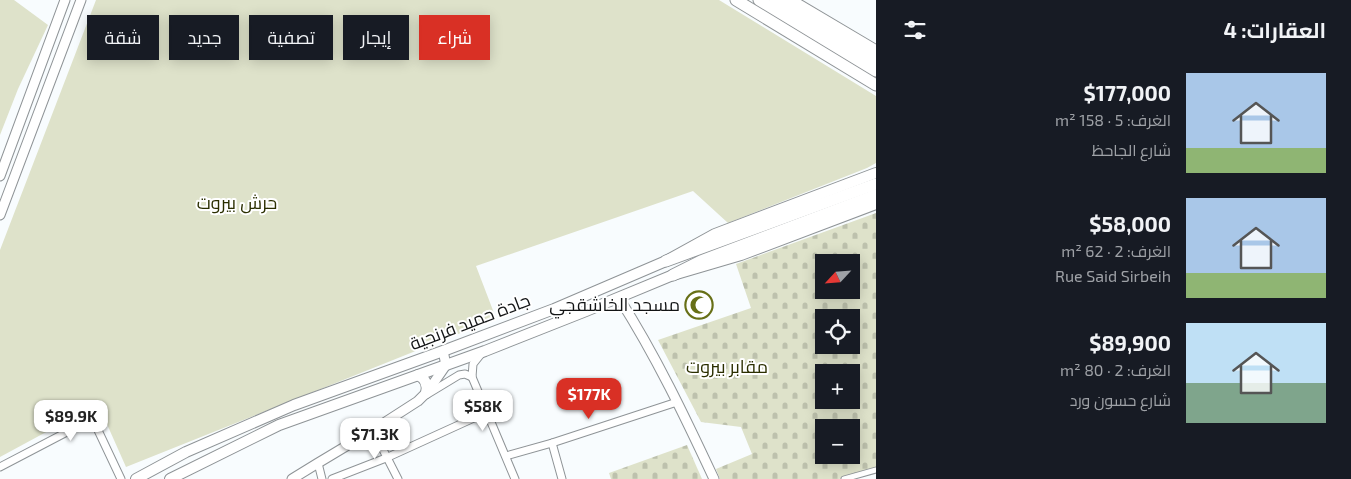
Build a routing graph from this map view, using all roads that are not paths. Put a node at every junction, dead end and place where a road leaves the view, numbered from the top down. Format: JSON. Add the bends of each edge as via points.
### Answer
{"nodes":[{"id":1,"x":65,"y":0,"type":"edge"},
{"id":2,"x":81,"y":0,"type":"edge"},
{"id":3,"x":736,"y":0,"type":"edge"},
{"id":4,"x":759,"y":0,"type":"edge"},
{"id":5,"x":775,"y":0,"type":"edge"},
{"id":6,"x":790,"y":0,"type":"edge"},
{"id":7,"x":876,"y":51,"type":"edge"},
{"id":8,"x":876,"y":62,"type":"edge"},
{"id":9,"x":876,"y":71,"type":"edge"},
{"id":10,"x":876,"y":85,"type":"edge"},
{"id":11,"x":876,"y":173,"type":"edge"},
{"id":12,"x":0,"y":176,"type":"edge"},
{"id":13,"x":876,"y":184,"type":"edge"},
{"id":14,"x":876,"y":195,"type":"edge"},
{"id":15,"x":876,"y":204,"type":"edge"},
{"id":16,"x":0,"y":216,"type":"edge"},
{"id":17,"x":666,"y":261,"type":"junction"},
{"id":18,"x":673,"y":275,"type":"junction"},
{"id":19,"x":618,"y":298,"type":"junction"},
{"id":20,"x":485,"y":350,"type":"junction"},
{"id":21,"x":443,"y":351,"type":"junction"},
{"id":22,"x":446,"y":365,"type":"junction"},
{"id":23,"x":418,"y":375,"type":"junction"},
{"id":24,"x":472,"y":377,"type":"junction"},
{"id":25,"x":422,"y":397,"type":"junction"},
{"id":26,"x":678,"y":402,"type":"junction"},
{"id":27,"x":487,"y":412,"type":"junction"},
{"id":28,"x":373,"y":430,"type":"junction"},
{"id":29,"x":552,"y":443,"type":"junction"},
{"id":30,"x":506,"y":456,"type":"junction"},
{"id":31,"x":386,"y":458,"type":"junction"},
{"id":32,"x":318,"y":462,"type":"junction"},
{"id":33,"x":0,"y":467,"type":"edge"},
{"id":34,"x":876,"y":470,"type":"edge"},
{"id":35,"x":121,"y":479,"type":"edge"},
{"id":36,"x":136,"y":479,"type":"edge"},
{"id":37,"x":170,"y":479,"type":"edge"},
{"id":38,"x":292,"y":479,"type":"edge"},
{"id":39,"x":322,"y":479,"type":"edge"},
{"id":40,"x":332,"y":479,"type":"edge"},
{"id":41,"x":398,"y":479,"type":"edge"},
{"id":42,"x":515,"y":479,"type":"edge"},
{"id":43,"x":562,"y":479,"type":"edge"},
{"id":44,"x":714,"y":479,"type":"edge"},
{"id":45,"x":844,"y":479,"type":"edge"}],
"edges":[{"from":1,"to":12,"type":"main road"},
{"from":2,"to":16,"type":"main road"},
{"from":3,"to":10,"type":"highway"},
{"from":4,"to":9,"type":"highway"},
{"from":5,"to":8,"type":"highway"},
{"from":6,"to":7,"type":"highway"},
{"from":11,"to":17,"type":"main road","via":[[715,234]]},
{"from":13,"to":17,"type":"highway","name":"جادة حميد فرنجية"},
{"from":14,"to":18,"type":"highway","name":"جادة حميد فرنجية","via":[[700,261]]},
{"from":15,"to":18,"type":"main road","via":[[742,255]]},
{"from":17,"to":21,"type":"main road","name":"جادة حميد فرنجية","via":[[554,309]]},
{"from":18,"to":19,"type":"main road","name":"جادة حميد فرنجية"},
{"from":19,"to":20,"type":"main road","name":"جادة حميد فرنجية"},
{"from":19,"to":26,"type":"main road"},
{"from":20,"to":22,"type":"main road","name":"جادة حميد فرنجية"},
{"from":20,"to":24,"type":"street","via":[[473,364]]},
{"from":21,"to":22,"type":"main road"},
{"from":21,"to":36,"type":"main road","name":"جادة حميد فرنجية","via":[[294,405],[186,452]]},
{"from":22,"to":23,"type":"main road","name":"جادة حميد فرنجية"},
{"from":22,"to":25,"type":"main road"},
{"from":23,"to":25,"type":"main road","via":[[427,386]]},
{"from":23,"to":37,"type":"main road","name":"جادة حميد فرنجية","via":[[279,425]]},
{"from":24,"to":25,"type":"street","via":[[460,375]]},
{"from":24,"to":27,"type":"street"},
{"from":25,"to":28,"type":"main road"},
{"from":26,"to":29,"type":"street"},
{"from":26,"to":44,"type":"main road"},
{"from":27,"to":30,"type":"street"},
{"from":27,"to":31,"type":"street"},
{"from":28,"to":31,"type":"street"},
{"from":28,"to":32,"type":"main road"},
{"from":29,"to":30,"type":"street"},
{"from":29,"to":43,"type":"street"},
{"from":30,"to":42,"type":"street"},
{"from":31,"to":40,"type":"street"},
{"from":31,"to":41,"type":"street"},
{"from":32,"to":38,"type":"main road"},
{"from":32,"to":39,"type":"street"},
{"from":33,"to":35,"type":"street","via":[[88,421],[96,426]]},
{"from":34,"to":45,"type":"street"}]}
